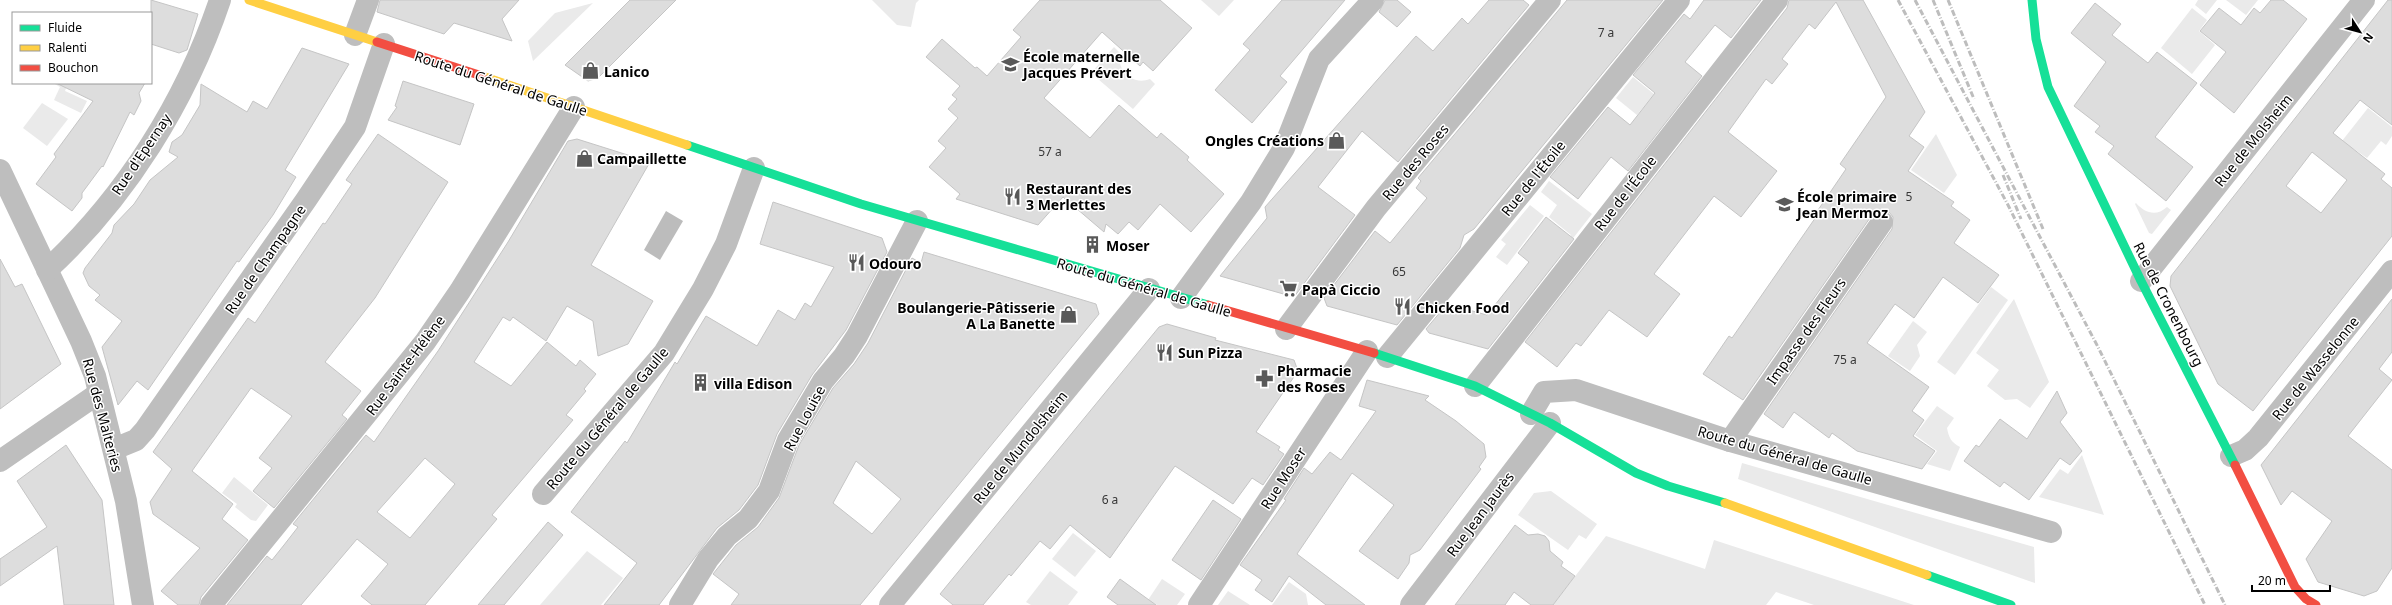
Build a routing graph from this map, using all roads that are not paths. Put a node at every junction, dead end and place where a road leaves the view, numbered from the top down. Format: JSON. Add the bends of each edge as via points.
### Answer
{"nodes":[{"id":1,"x":220,"y":0,"type":"edge"},
{"id":2,"x":249,"y":0,"type":"edge"},
{"id":3,"x":368,"y":0,"type":"edge"},
{"id":4,"x":1373,"y":0,"type":"edge"},
{"id":5,"x":1550,"y":0,"type":"edge"},
{"id":6,"x":1679,"y":0,"type":"edge"},
{"id":7,"x":1777,"y":0,"type":"edge"},
{"id":8,"x":2032,"y":0,"type":"edge"},
{"id":9,"x":2364,"y":0,"type":"edge"},
{"id":10,"x":355,"y":35,"type":"junction"},
{"id":11,"x":384,"y":44,"type":"junction"},
{"id":12,"x":574,"y":107,"type":"junction"},
{"id":13,"x":754,"y":168,"type":"junction"},
{"id":14,"x":0,"y":170,"type":"edge"},
{"id":15,"x":917,"y":221,"type":"junction"},
{"id":16,"x":1882,"y":222,"type":"dead end"},
{"id":17,"x":47,"y":270,"type":"junction"},
{"id":18,"x":2392,"y":271,"type":"edge"},
{"id":19,"x":2141,"y":281,"type":"junction"},
{"id":20,"x":1149,"y":289,"type":"junction"},
{"id":21,"x":1181,"y":298,"type":"junction"},
{"id":22,"x":1286,"y":329,"type":"junction"},
{"id":23,"x":1367,"y":351,"type":"junction"},
{"id":24,"x":1387,"y":357,"type":"junction"},
{"id":25,"x":1475,"y":386,"type":"junction"},
{"id":26,"x":99,"y":393,"type":"junction"},
{"id":27,"x":1540,"y":418,"type":"junction"},
{"id":28,"x":1730,"y":441,"type":"junction"},
{"id":29,"x":114,"y":449,"type":"junction"},
{"id":30,"x":2231,"y":456,"type":"junction"},
{"id":31,"x":0,"y":461,"type":"edge"},
{"id":32,"x":543,"y":494,"type":"dead end"},
{"id":33,"x":2051,"y":532,"type":"dead end"},
{"id":34,"x":1952,"y":583,"type":"junction"},
{"id":35,"x":1976,"y":602,"type":"dead end"},
{"id":36,"x":144,"y":605,"type":"edge"},
{"id":37,"x":211,"y":605,"type":"edge"},
{"id":38,"x":680,"y":605,"type":"edge"},
{"id":39,"x":890,"y":605,"type":"edge"},
{"id":40,"x":1199,"y":605,"type":"edge"},
{"id":41,"x":1411,"y":605,"type":"edge"},
{"id":42,"x":2011,"y":605,"type":"edge"},
{"id":43,"x":2316,"y":605,"type":"edge"}],
"edges":[{"from":1,"to":17,"type":"street","name":"Rue d'Epernay","via":[[196,64],[150,147],[84,234]]},
{"from":2,"to":10,"type":"main road","name":"Route du Général de Gaulle"},
{"from":3,"to":10,"type":"street"},
{"from":4,"to":21,"type":"street","via":[[1319,59],[1284,148],[1251,202]]},
{"from":5,"to":22,"type":"street","name":"Rue des Roses","via":[[1376,208]]},
{"from":6,"to":24,"type":"street","name":"Rue de l'Étoile"},
{"from":7,"to":25,"type":"street","name":"Rue de l'École"},
{"from":8,"to":19,"type":"main road","name":"Rue de Cronenbourg","via":[[2036,39],[2048,87]]},
{"from":9,"to":19,"type":"street","name":"Rue de Molsheim"},
{"from":10,"to":11,"type":"main road","name":"Route du Général de Gaulle"},
{"from":11,"to":12,"type":"main road","name":"Route du Général de Gaulle"},
{"from":11,"to":29,"type":"street","name":"Rue de Champagne","via":[[354,127],[306,200],[145,430],[136,440]]},
{"from":12,"to":13,"type":"main road","name":"Route du Général de Gaulle"},
{"from":12,"to":37,"type":"street","name":"Rue Sainte-Hélène","via":[[460,291],[425,342]]},
{"from":13,"to":15,"type":"main road","name":"Route du Général de Gaulle"},
{"from":13,"to":32,"type":"street","name":"Route du Général de Gaulle","via":[[726,244],[703,289],[664,353]]},
{"from":14,"to":17,"type":"street","name":"Rue des Malteries"},
{"from":15,"to":20,"type":"main road","name":"Route du Général de Gaulle"},
{"from":15,"to":38,"type":"street","name":"Rue Louise","via":[[857,336],[823,381],[788,440],[770,491],[748,519],[727,536],[708,559]]},
{"from":16,"to":28,"type":"street","name":"Impasse des Fleurs"},
{"from":17,"to":26,"type":"street","name":"Rue des Malteries","via":[[82,341]]},
{"from":18,"to":30,"type":"street","name":"Rue de Wasselonne","via":[[2258,438],[2245,450]]},
{"from":19,"to":30,"type":"main road","name":"Rue de Cronenbourg"},
{"from":20,"to":21,"type":"main road","name":"Route du Général de Gaulle"},
{"from":20,"to":39,"type":"street","name":"Rue de Mundolsheim"},
{"from":21,"to":22,"type":"main road","name":"Route du Général de Gaulle"},
{"from":22,"to":23,"type":"main road","name":"Route du Général de Gaulle"},
{"from":23,"to":24,"type":"main road","name":"Route du Général de Gaulle"},
{"from":23,"to":40,"type":"street","name":"Rue Moser"},
{"from":24,"to":25,"type":"main road","name":"Route du Général de Gaulle"},
{"from":25,"to":27,"type":"main road","name":"Route du Général de Gaulle"},
{"from":26,"to":29,"type":"street","name":"Rue des Malteries"},
{"from":26,"to":31,"type":"street"},
{"from":27,"to":28,"type":"street","name":"Route du Général de Gaulle","via":[[1544,392],[1576,390]]},
{"from":27,"to":34,"type":"main road","name":"Route du Général de Gaulle","via":[[1636,473],[1668,486],[1722,502]]},
{"from":27,"to":41,"type":"street","name":"Rue Jean Jaurès"},
{"from":28,"to":33,"type":"street","name":"Route du Général de Gaulle"},
{"from":29,"to":36,"type":"street","name":"Rue des Malteries","via":[[126,500]]},
{"from":30,"to":43,"type":"main road","name":"Rue de Cronenbourg","via":[[2295,587]]},
{"from":34,"to":35,"type":"main road"},
{"from":34,"to":42,"type":"main road","name":"Route du Général de Gaulle"}]}
